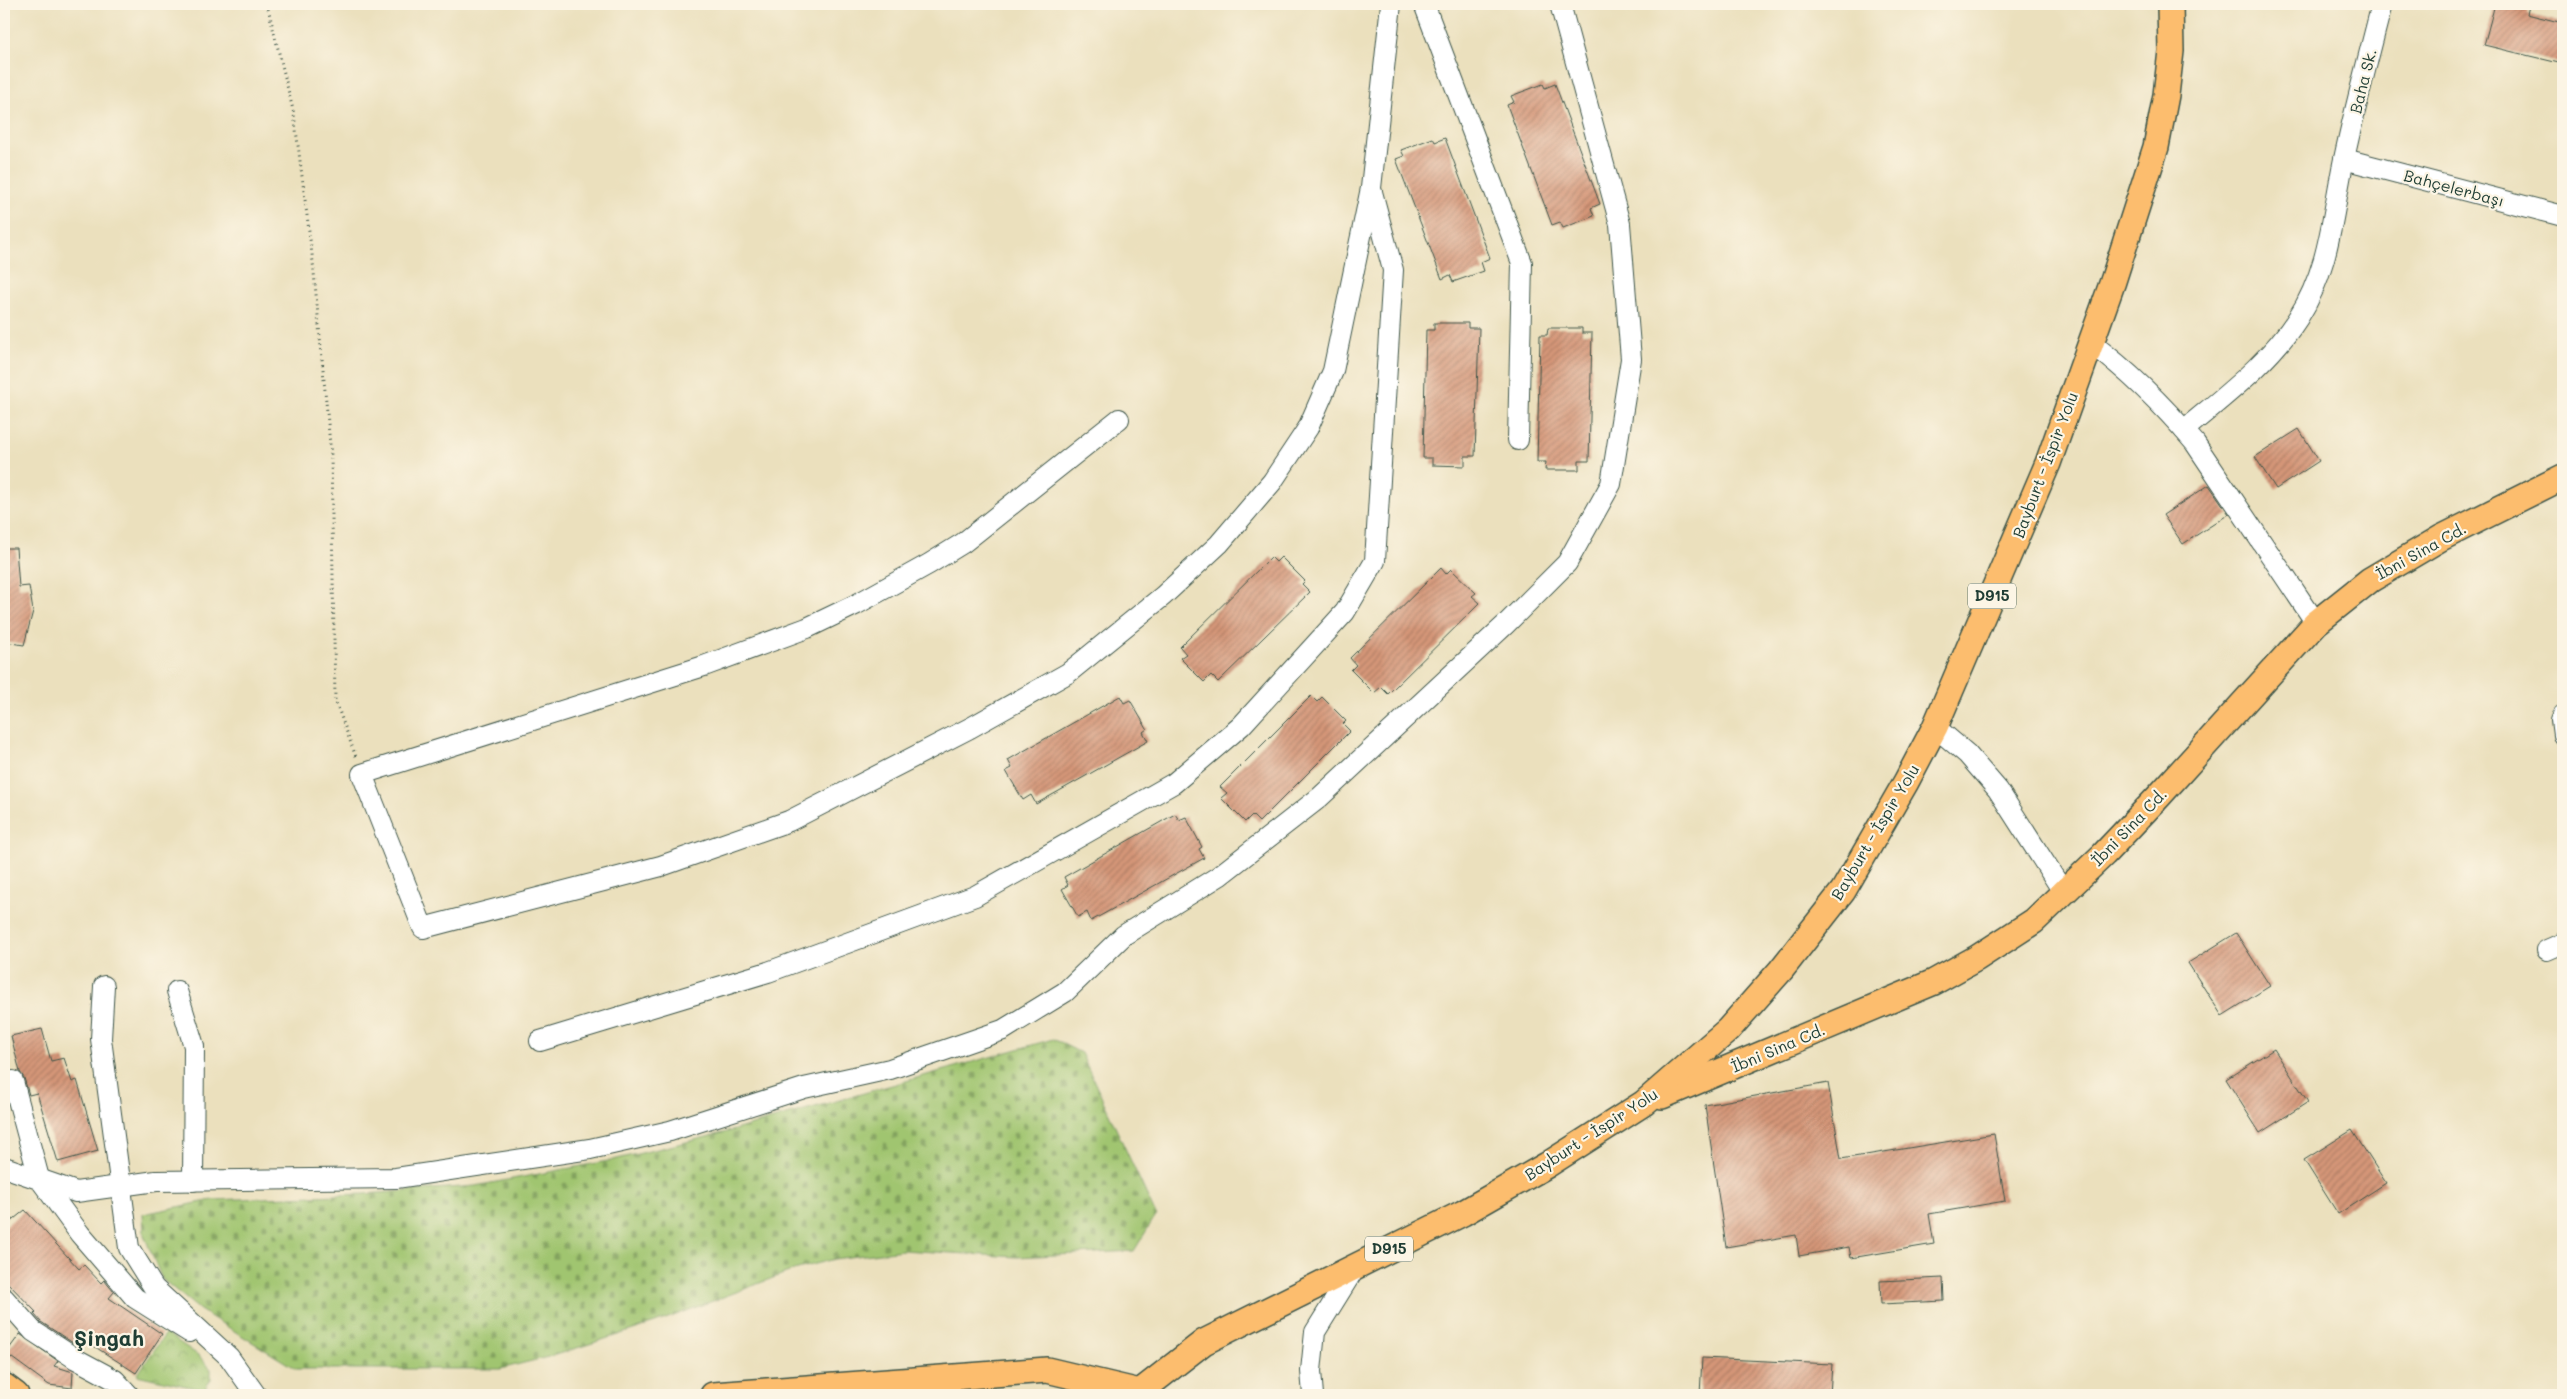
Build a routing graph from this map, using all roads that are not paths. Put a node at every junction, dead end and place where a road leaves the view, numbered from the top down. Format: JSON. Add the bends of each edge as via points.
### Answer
{"nodes":[{"id":1,"x":1390,"y":4,"type":"edge"},
{"id":2,"x":1424,"y":4,"type":"edge"},
{"id":3,"x":1560,"y":4,"type":"edge"},
{"id":4,"x":2170,"y":4,"type":"edge"},
{"id":5,"x":2382,"y":4,"type":"edge"},
{"id":6,"x":2344,"y":159,"type":"junction"},
{"id":7,"x":1371,"y":188,"type":"junction"},
{"id":8,"x":2563,"y":216,"type":"edge"},
{"id":9,"x":2091,"y":343,"type":"junction"},
{"id":10,"x":1119,"y":419,"type":"dead end"},
{"id":11,"x":2184,"y":430,"type":"junction"},
{"id":12,"x":1518,"y":440,"type":"dead end"},
{"id":13,"x":2563,"y":477,"type":"edge"},
{"id":14,"x":2316,"y":622,"type":"junction"},
{"id":15,"x":2563,"y":716,"type":"edge"},
{"id":16,"x":1935,"y":727,"type":"junction"},
{"id":17,"x":2563,"y":735,"type":"edge"},
{"id":18,"x":2064,"y":893,"type":"junction"},
{"id":19,"x":104,"y":986,"type":"dead end"},
{"id":20,"x":177,"y":991,"type":"dead end"},
{"id":21,"x":540,"y":1041,"type":"dead end"},
{"id":22,"x":13,"y":1081,"type":"dead end"},
{"id":23,"x":1644,"y":1103,"type":"junction"},
{"id":24,"x":4,"y":1167,"type":"edge"},
{"id":25,"x":39,"y":1178,"type":"junction"},
{"id":26,"x":193,"y":1181,"type":"junction"},
{"id":27,"x":120,"y":1185,"type":"junction"},
{"id":28,"x":1356,"y":1266,"type":"junction"},
{"id":29,"x":4,"y":1298,"type":"edge"},
{"id":30,"x":229,"y":1357,"type":"junction"},
{"id":31,"x":4,"y":1386,"type":"edge"},
{"id":32,"x":1138,"y":1394,"type":"edge"},
{"id":33,"x":16,"y":1395,"type":"edge"},
{"id":34,"x":129,"y":1395,"type":"edge"},
{"id":35,"x":256,"y":1395,"type":"edge"},
{"id":36,"x":713,"y":1395,"type":"edge"},
{"id":37,"x":1313,"y":1395,"type":"edge"}],
"edges":[{"from":1,"to":7,"type":"street"},
{"from":2,"to":12,"type":"street","via":[[1522,263]]},
{"from":3,"to":26,"type":"street","via":[[1620,224],[1631,359],[1611,484],[1567,563],[1319,798],[1219,876],[1124,935],[1065,992],[1003,1030],[890,1069],[804,1088],[670,1131],[590,1149],[396,1178]]},
{"from":4,"to":9,"type":"main road","name":"Bayburt - İspir Yolu","number":"D915","via":[[2166,95],[2156,147]]},
{"from":5,"to":6,"type":"street","name":"Baha Sk."},
{"from":6,"to":8,"type":"street","name":"Bahçelerbaşı"},
{"from":6,"to":11,"type":"street","name":"Baha Sk.","via":[[2326,258],[2310,298],[2279,344]]},
{"from":7,"to":10,"type":"street","via":[[1333,371],[1308,428],[1272,482],[1219,544],[1163,596],[1068,673],[970,728],[789,821],[661,866],[424,928],[362,774],[704,666],[765,645],[849,608],[963,543]]},
{"from":7,"to":21,"type":"street","via":[[1392,270],[1375,561],[1345,612],[1241,726],[1174,783],[975,896],[768,972]]},
{"from":9,"to":11,"type":"street","via":[[2125,368]]},
{"from":9,"to":16,"type":"main road","name":"Bayburt - İspir Yolu","number":"D915","via":[[2044,471]]},
{"from":11,"to":14,"type":"street"},
{"from":13,"to":14,"type":"main road","name":"İbni Sina Cd.","via":[[2441,538],[2370,580]]},
{"from":14,"to":18,"type":"main road","name":"İbni Sina Cd.","via":[[2166,790]]},
{"from":15,"to":17,"type":"street"},
{"from":16,"to":18,"type":"street","via":[[1967,754],[1998,790]]},
{"from":16,"to":23,"type":"main road","name":"Bayburt - İspir Yolu","number":"D915","via":[[1843,891],[1728,1030]]},
{"from":18,"to":23,"type":"main road","name":"İbni Sina Cd.","via":[[2034,921],[1934,982]]},
{"from":19,"to":27,"type":"street","via":[[101,1039]]},
{"from":20,"to":26,"type":"street","via":[[194,1046]]},
{"from":22,"to":25,"type":"street"},
{"from":23,"to":28,"type":"main road","name":"Bayburt - İspir Yolu","number":"D915","via":[[1547,1165],[1463,1213]]},
{"from":24,"to":25,"type":"street"},
{"from":25,"to":27,"type":"street","via":[[76,1192]]},
{"from":25,"to":30,"type":"street","via":[[80,1234],[135,1298]]},
{"from":26,"to":27,"type":"street"},
{"from":27,"to":30,"type":"street","via":[[129,1248],[154,1288]]},
{"from":28,"to":32,"type":"main road","name":"Bayburt - İspir Yolu","number":"D915","via":[[1204,1342]]},
{"from":28,"to":37,"type":"street","via":[[1316,1332],[1310,1371]]},
{"from":29,"to":34,"type":"street","via":[[33,1330],[115,1380]]},
{"from":30,"to":35,"type":"street"},
{"from":31,"to":33,"type":"main road"},
{"from":32,"to":36,"type":"main road","via":[[1047,1370]]}]}
